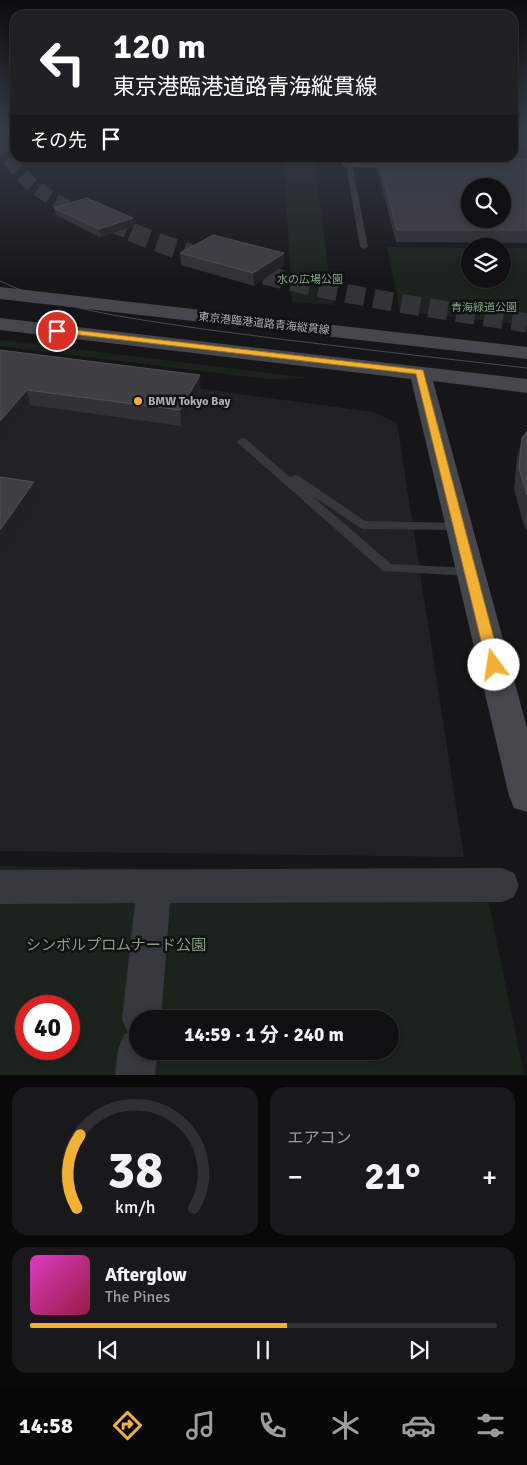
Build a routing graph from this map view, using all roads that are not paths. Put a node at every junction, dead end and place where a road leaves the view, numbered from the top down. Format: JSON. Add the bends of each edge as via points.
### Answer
{"nodes":[{"id":1,"x":359,"y":179,"type":"edge"},
{"id":2,"x":364,"y":247,"type":"dead end"},
{"id":3,"x":0,"y":293,"type":"edge"},
{"id":4,"x":0,"y":324,"type":"edge"},
{"id":5,"x":527,"y":353,"type":"edge"},
{"id":6,"x":420,"y":372,"type":"junction"},
{"id":7,"x":527,"y":386,"type":"edge"},
{"id":8,"x":459,"y":526,"type":"junction"},
{"id":9,"x":470,"y":572,"type":"junction"},
{"id":10,"x":527,"y":796,"type":"edge"},
{"id":11,"x":502,"y":885,"type":"dead end"},
{"id":12,"x":154,"y":886,"type":"junction"},
{"id":13,"x":0,"y":887,"type":"edge"},
{"id":14,"x":141,"y":1010,"type":"edge"},
{"id":15,"x":137,"y":1060,"type":"edge"},
{"id":16,"x":135,"y":1075,"type":"edge"}],
"edges":[{"from":1,"to":2,"type":"lane"},
{"from":3,"to":5,"type":"street","name":"東京港臨港道路青海縦貫線"},
{"from":4,"to":6,"type":"street"},
{"from":6,"to":7,"type":"street"},
{"from":6,"to":8,"type":"street"},
{"from":8,"to":9,"type":"street"},
{"from":8,"to":9,"type":"lane","via":[[362,524],[242,441],[388,568]]},
{"from":9,"to":10,"type":"street"},
{"from":11,"to":12,"type":"street"},
{"from":12,"to":13,"type":"street"},
{"from":12,"to":14,"type":"street"},
{"from":15,"to":16,"type":"street"}]}
